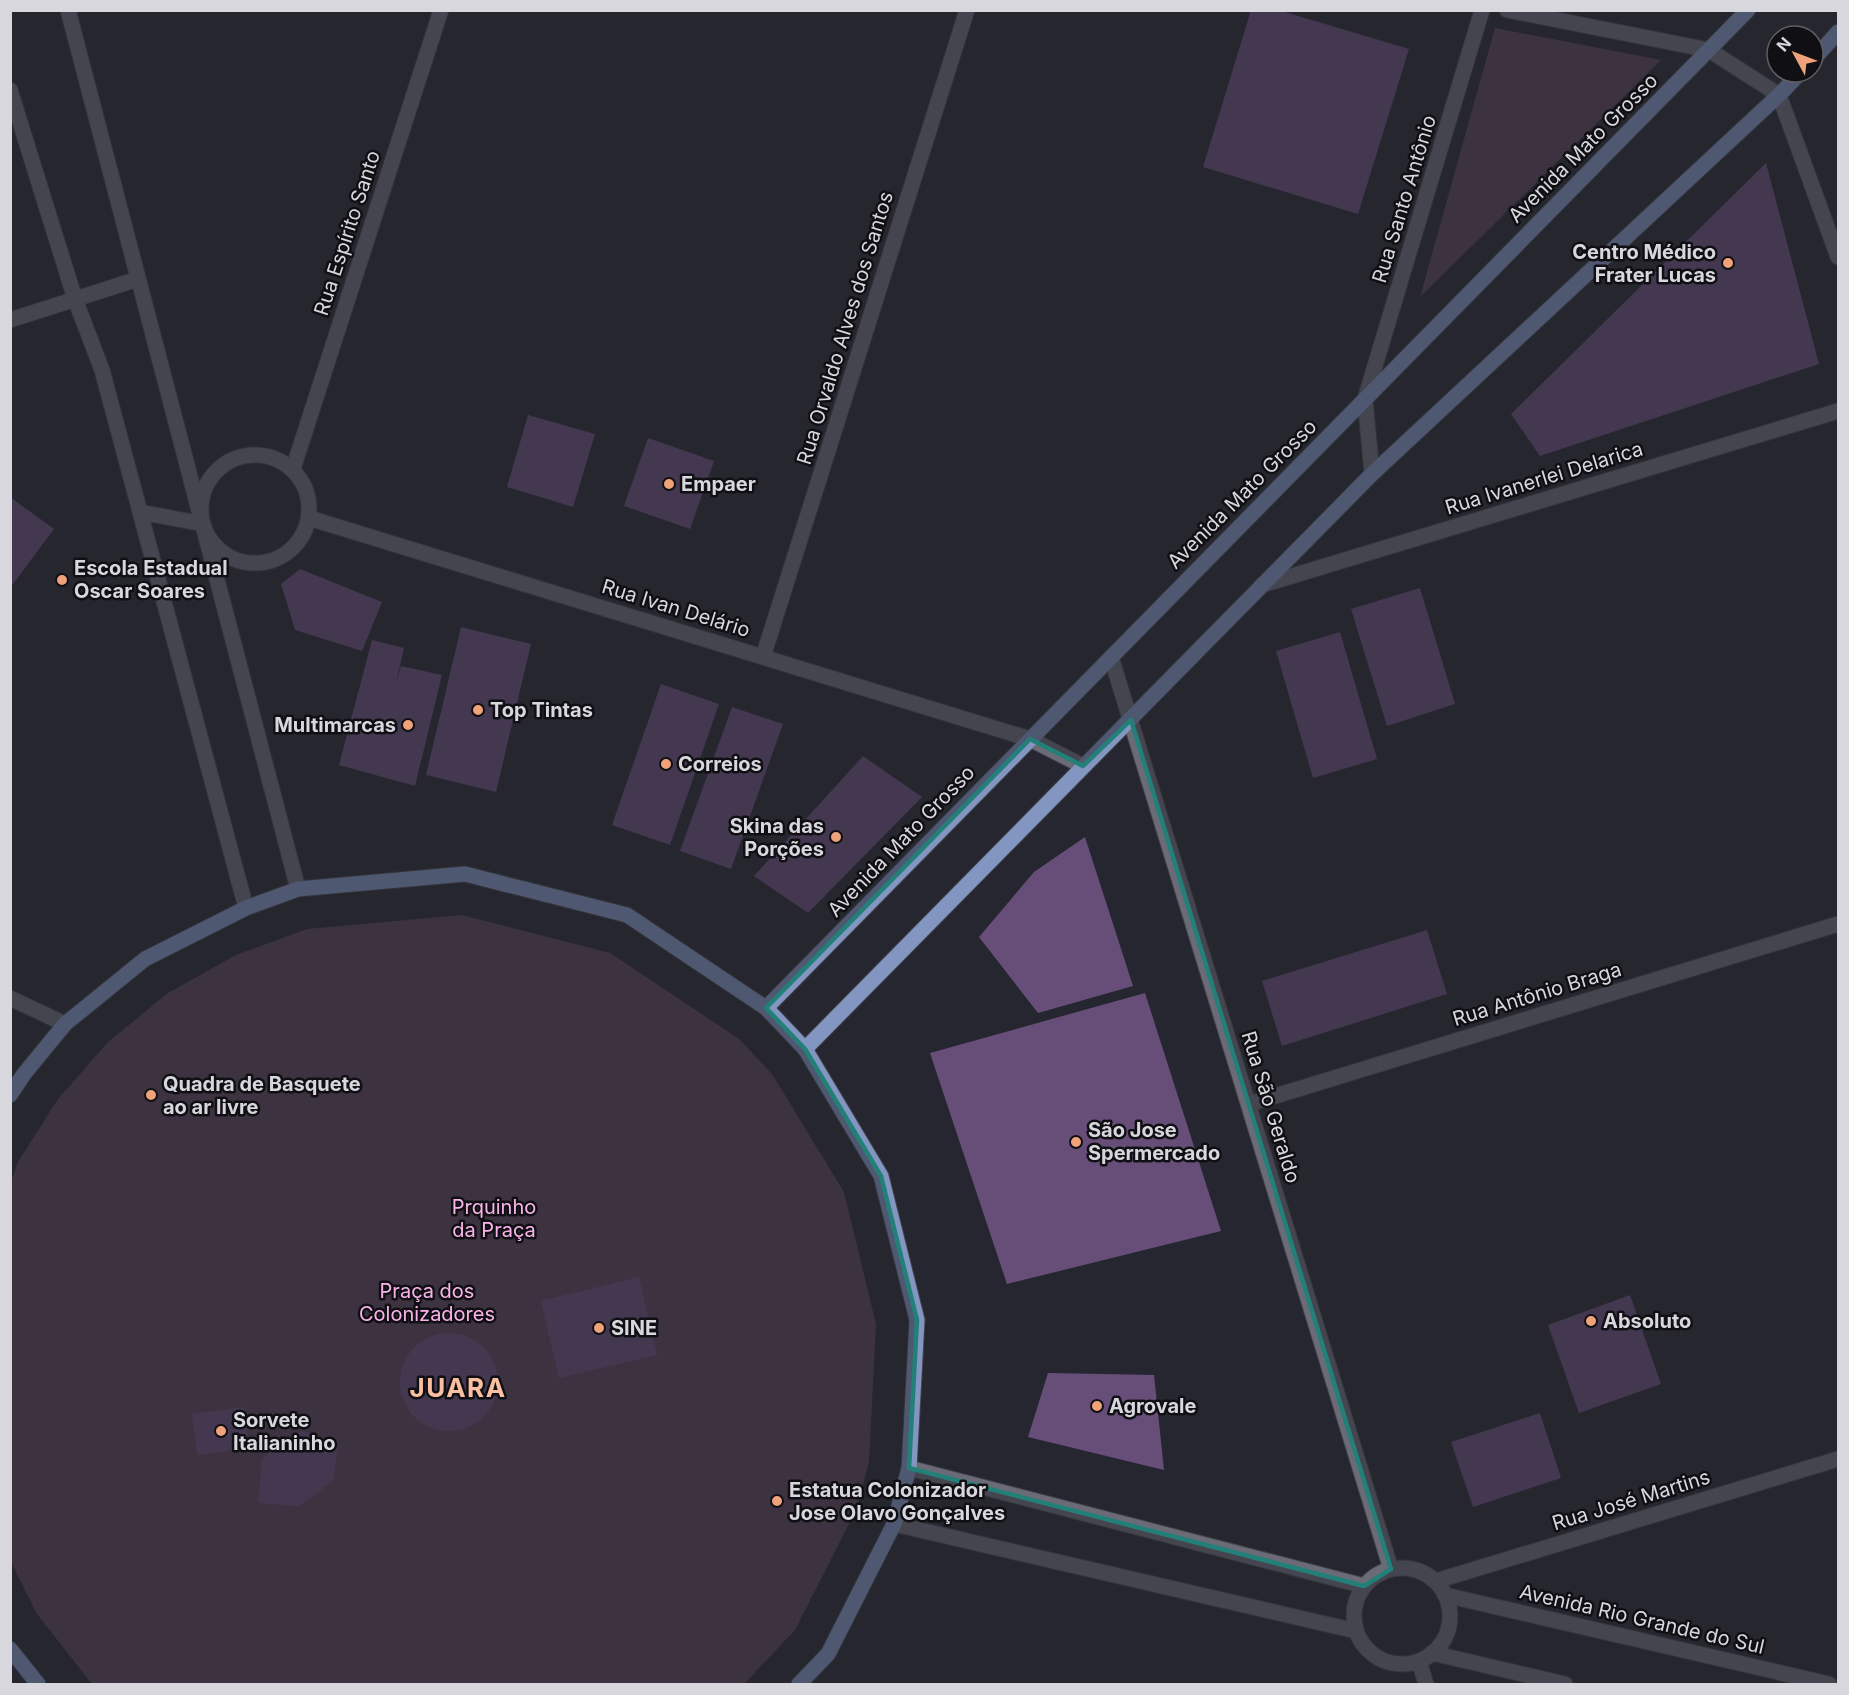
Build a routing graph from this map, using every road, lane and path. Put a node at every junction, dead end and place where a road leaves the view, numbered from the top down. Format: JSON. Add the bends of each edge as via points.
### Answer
{"nodes":[{"id":1,"x":68,"y":10,"type":"edge"},
{"id":2,"x":441,"y":10,"type":"edge"},
{"id":3,"x":967,"y":10,"type":"edge"},
{"id":4,"x":1482,"y":10,"type":"edge"},
{"id":5,"x":1507,"y":10,"type":"edge"},
{"id":6,"x":1748,"y":10,"type":"edge"},
{"id":7,"x":1839,"y":32,"type":"edge"},
{"id":8,"x":1825,"y":47,"type":"edge"},
{"id":9,"x":1709,"y":50,"type":"junction"},
{"id":10,"x":1790,"y":84,"type":"edge"},
{"id":11,"x":10,"y":90,"type":"edge"},
{"id":12,"x":1779,"y":95,"type":"junction"},
{"id":13,"x":1839,"y":257,"type":"edge"},
{"id":14,"x":138,"y":279,"type":"junction"},
{"id":15,"x":75,"y":299,"type":"junction"},
{"id":16,"x":10,"y":320,"type":"edge"},
{"id":17,"x":1365,"y":399,"type":"junction"},
{"id":18,"x":1839,"y":411,"type":"edge"},
{"id":19,"x":293,"y":469,"type":"junction"},
{"id":20,"x":1372,"y":474,"type":"junction"},
{"id":21,"x":140,"y":512,"type":"junction"},
{"id":22,"x":309,"y":518,"type":"junction"},
{"id":23,"x":203,"y":524,"type":"junction"},
{"id":24,"x":1262,"y":585,"type":"junction"},
{"id":25,"x":763,"y":657,"type":"junction"},
{"id":26,"x":1111,"y":657,"type":"junction"},
{"id":27,"x":1131,"y":720,"type":"junction"},
{"id":28,"x":1030,"y":739,"type":"junction"},
{"id":29,"x":1083,"y":766,"type":"junction"},
{"id":30,"x":298,"y":889,"type":"junction"},
{"id":31,"x":246,"y":908,"type":"junction"},
{"id":32,"x":1839,"y":924,"type":"edge"},
{"id":33,"x":10,"y":998,"type":"edge"},
{"id":34,"x":766,"y":1008,"type":"junction"},
{"id":35,"x":65,"y":1024,"type":"junction"},
{"id":36,"x":805,"y":1049,"type":"junction"},
{"id":37,"x":10,"y":1095,"type":"edge"},
{"id":38,"x":1249,"y":1104,"type":"junction"},
{"id":39,"x":1839,"y":1459,"type":"edge"},
{"id":40,"x":909,"y":1467,"type":"junction"},
{"id":41,"x":894,"y":1524,"type":"junction"},
{"id":42,"x":1391,"y":1569,"type":"junction"},
{"id":43,"x":1436,"y":1581,"type":"junction"},
{"id":44,"x":1364,"y":1586,"type":"junction"},
{"id":45,"x":1445,"y":1595,"type":"junction"},
{"id":46,"x":1356,"y":1631,"type":"junction"},
{"id":47,"x":10,"y":1649,"type":"edge"},
{"id":48,"x":1426,"y":1657,"type":"junction"},
{"id":49,"x":38,"y":1684,"type":"edge"},
{"id":50,"x":799,"y":1684,"type":"edge"},
{"id":51,"x":1426,"y":1684,"type":"edge"},
{"id":52,"x":1565,"y":1684,"type":"edge"},
{"id":53,"x":1829,"y":1684,"type":"edge"}],
"edges":[{"from":1,"to":14,"type":"street"},
{"from":2,"to":19,"type":"street","name":"Rua Espírito Santo"},
{"from":3,"to":25,"type":"street","name":"Rua Orvaldo Alves dos Santos"},
{"from":4,"to":17,"type":"street","name":"Rua Santo Antônio"},
{"from":5,"to":9,"type":"street"},
{"from":6,"to":9,"type":"main road","name":"Avenida Mato Grosso"},
{"from":7,"to":8,"type":"main road"},
{"from":9,"to":12,"type":"street"},
{"from":9,"to":17,"type":"main road","name":"Avenida Mato Grosso"},
{"from":10,"to":12,"type":"main road"},
{"from":11,"to":15,"type":"street"},
{"from":12,"to":13,"type":"street"},
{"from":12,"to":20,"type":"main road"},
{"from":14,"to":15,"type":"street"},
{"from":14,"to":23,"type":"street"},
{"from":15,"to":16,"type":"street"},
{"from":15,"to":21,"type":"street","via":[[102,370]]},
{"from":17,"to":20,"type":"street"},
{"from":17,"to":26,"type":"main road","name":"Avenida Mato Grosso"},
{"from":18,"to":24,"type":"street","name":"Rua Ivanerlei Delarica"},
{"from":19,"to":22,"type":"street","via":[[304,485]]},
{"from":19,"to":23,"type":"street","via":[[263,454],[244,455],[228,462],[214,473],[205,489],[201,506]]},
{"from":20,"to":24,"type":"main road"},
{"from":21,"to":23,"type":"street"},
{"from":21,"to":31,"type":"street"},
{"from":22,"to":23,"type":"street","via":[[302,537],[290,550],[274,560],[256,563],[239,561],[223,552]]},
{"from":22,"to":25,"type":"street","name":"Rua Ivan Delário"},
{"from":23,"to":30,"type":"street"},
{"from":24,"to":27,"type":"main road"},
{"from":25,"to":28,"type":"street","name":"Rua Ivan Delário"},
{"from":26,"to":27,"type":"street","name":"Rua São Geraldo"},
{"from":26,"to":28,"type":"main road","name":"Avenida Mato Grosso"},
{"from":27,"to":29,"type":"main road"},
{"from":27,"to":38,"type":"street","name":"Rua São Geraldo"},
{"from":28,"to":29,"type":"street","name":"Rua Ivan Delário"},
{"from":28,"to":34,"type":"main road","name":"Avenida Mato Grosso"},
{"from":29,"to":36,"type":"main road"},
{"from":30,"to":31,"type":"main road"},
{"from":30,"to":34,"type":"main road","via":[[465,874],[488,879],[627,915]]},
{"from":31,"to":35,"type":"main road","via":[[145,959]]},
{"from":32,"to":38,"type":"street","name":"Rua Antônio Braga"},
{"from":33,"to":35,"type":"street"},
{"from":34,"to":36,"type":"main road"},
{"from":35,"to":37,"type":"main road"},
{"from":36,"to":40,"type":"main road","via":[[881,1176],[895,1231],[917,1320]]},
{"from":38,"to":42,"type":"street","name":"Rua São Geraldo"},
{"from":39,"to":43,"type":"street","name":"Rua José Martins"},
{"from":40,"to":41,"type":"main road"},
{"from":40,"to":44,"type":"street"},
{"from":41,"to":46,"type":"street"},
{"from":41,"to":50,"type":"main road","via":[[828,1654]]},
{"from":42,"to":43,"type":"street","via":[[1423,1573]]},
{"from":42,"to":44,"type":"street"},
{"from":43,"to":45,"type":"street"},
{"from":44,"to":46,"type":"street","via":[[1354,1616]]},
{"from":45,"to":48,"type":"street","via":[[1449,1626],[1443,1641]]},
{"from":45,"to":53,"type":"street","name":"Avenida Rio Grande do Sul"},
{"from":46,"to":48,"type":"street","via":[[1363,1645],[1388,1662],[1404,1664]]},
{"from":47,"to":49,"type":"main road"},
{"from":48,"to":51,"type":"street"},
{"from":48,"to":52,"type":"street"}]}
